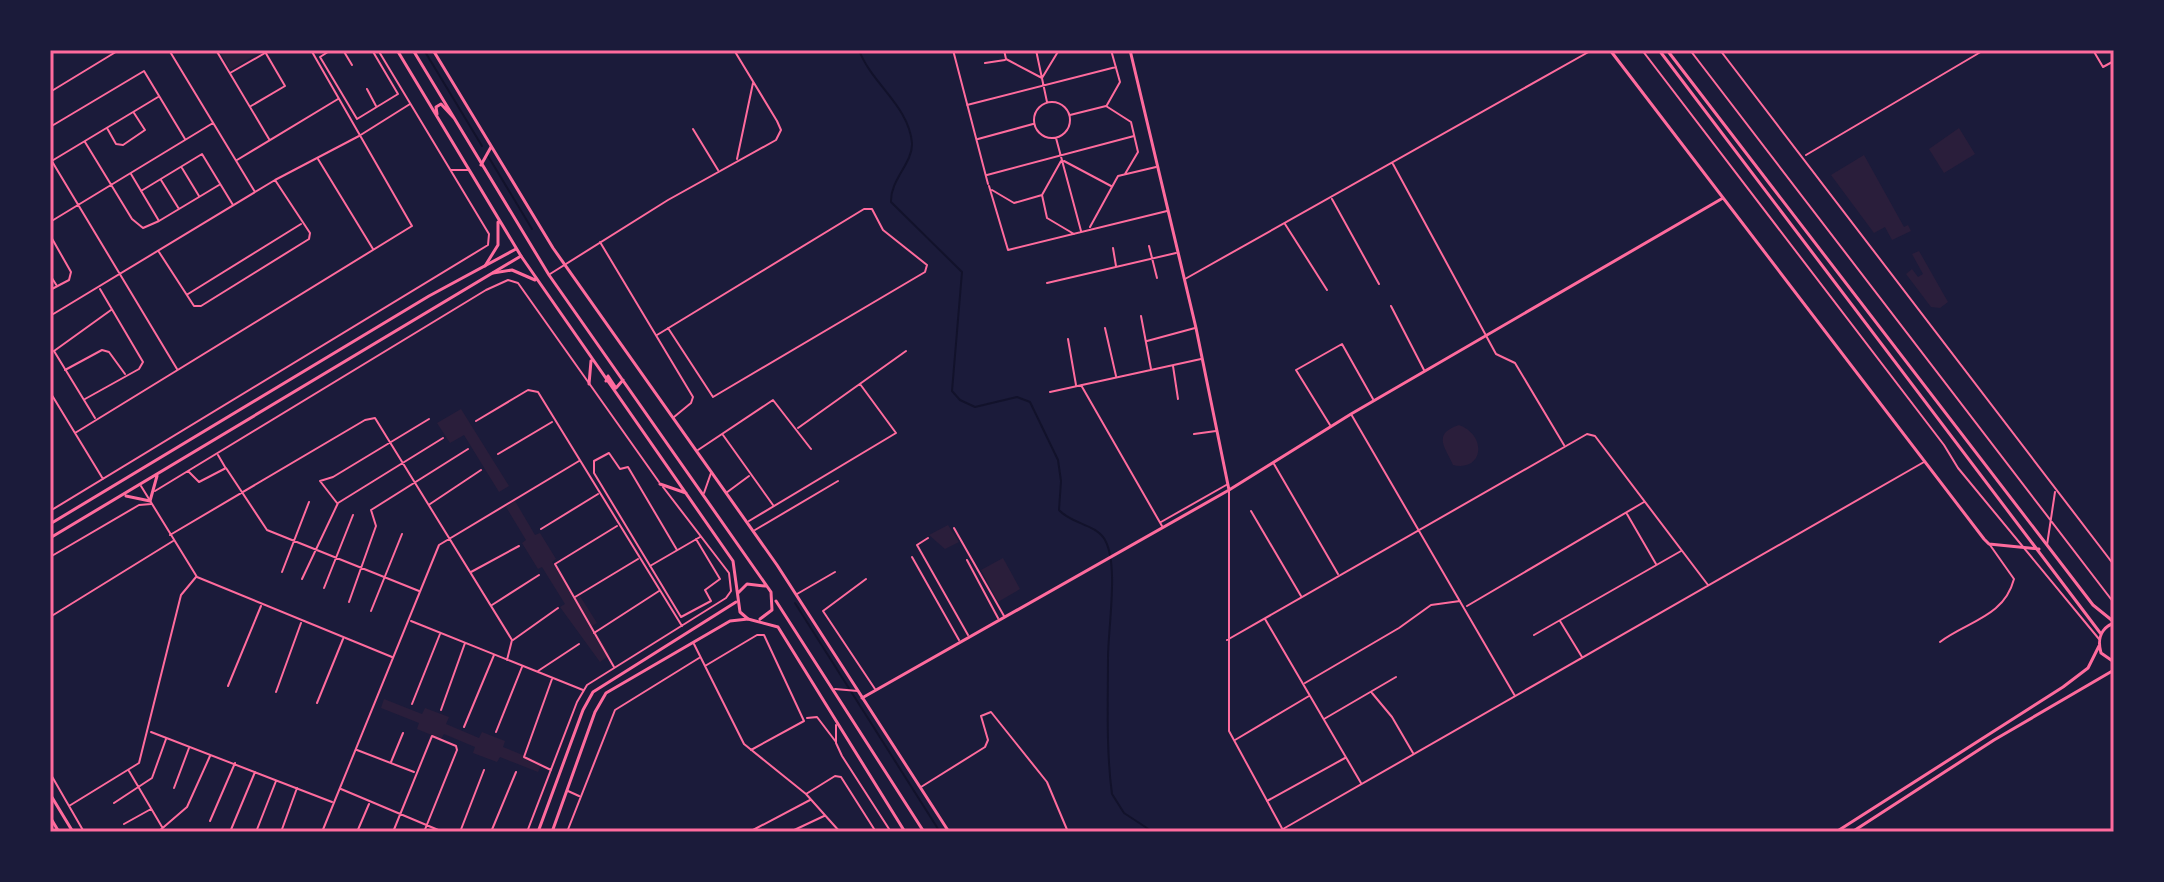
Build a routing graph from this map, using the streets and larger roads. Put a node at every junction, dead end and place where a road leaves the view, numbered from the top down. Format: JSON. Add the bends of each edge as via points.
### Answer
{"nodes":[{"id":1,"x":58,"y":50,"type":"edge"},
{"id":2,"x":64,"y":50,"type":"edge"},
{"id":3,"x":119,"y":50,"type":"edge"},
{"id":4,"x":169,"y":50,"type":"edge"},
{"id":5,"x":216,"y":50,"type":"edge"},
{"id":6,"x":311,"y":50,"type":"edge"},
{"id":7,"x":331,"y":50,"type":"edge"},
{"id":8,"x":343,"y":50,"type":"edge"},
{"id":9,"x":372,"y":50,"type":"edge"},
{"id":10,"x":378,"y":50,"type":"edge"},
{"id":11,"x":397,"y":50,"type":"edge"},
{"id":12,"x":413,"y":50,"type":"edge"},
{"id":13,"x":433,"y":50,"type":"edge"},
{"id":14,"x":734,"y":50,"type":"edge"},
{"id":15,"x":953,"y":50,"type":"edge"},
{"id":16,"x":1004,"y":50,"type":"edge"},
{"id":17,"x":1036,"y":50,"type":"edge"},
{"id":18,"x":1059,"y":50,"type":"edge"},
{"id":19,"x":1111,"y":50,"type":"edge"},
{"id":20,"x":1130,"y":50,"type":"edge"},
{"id":21,"x":1592,"y":50,"type":"edge"},
{"id":22,"x":1610,"y":50,"type":"edge"},
{"id":23,"x":1642,"y":50,"type":"edge"},
{"id":24,"x":1659,"y":50,"type":"edge"},
{"id":25,"x":1667,"y":50,"type":"edge"},
{"id":26,"x":1690,"y":50,"type":"edge"},
{"id":27,"x":1720,"y":50,"type":"edge"},
{"id":28,"x":1984,"y":50,"type":"edge"},
{"id":29,"x":2093,"y":50,"type":"edge"},
{"id":30,"x":265,"y":51,"type":"edge"},
{"id":31,"x":1006,"y":59,"type":"junction"},
{"id":32,"x":2114,"y":61,"type":"edge"},
{"id":33,"x":985,"y":63,"type":"dead end"},
{"id":34,"x":352,"y":65,"type":"dead end"},
{"id":35,"x":1116,"y":67,"type":"junction"},
{"id":36,"x":230,"y":73,"type":"junction"},
{"id":37,"x":1042,"y":78,"type":"junction"},
{"id":38,"x":753,"y":82,"type":"junction"},
{"id":39,"x":1044,"y":85,"type":"junction"},
{"id":40,"x":367,"y":89,"type":"dead end"},
{"id":41,"x":50,"y":92,"type":"edge"},
{"id":42,"x":403,"y":92,"type":"junction"},
{"id":43,"x":398,"y":94,"type":"junction"},
{"id":44,"x":159,"y":96,"type":"junction"},
{"id":45,"x":339,"y":99,"type":"junction"},
{"id":46,"x":1047,"y":102,"type":"junction"},
{"id":47,"x":410,"y":104,"type":"junction"},
{"id":48,"x":967,"y":105,"type":"junction"},
{"id":49,"x":250,"y":106,"type":"junction"},
{"id":50,"x":1106,"y":106,"type":"junction"},
{"id":51,"x":377,"y":107,"type":"junction"},
{"id":52,"x":134,"y":112,"type":"junction"},
{"id":53,"x":1070,"y":115,"type":"junction"},
{"id":54,"x":437,"y":117,"type":"junction"},
{"id":55,"x":455,"y":119,"type":"junction"},
{"id":56,"x":213,"y":123,"type":"junction"},
{"id":57,"x":1034,"y":124,"type":"junction"},
{"id":58,"x":50,"y":127,"type":"edge"},
{"id":59,"x":107,"y":128,"type":"junction"},
{"id":60,"x":693,"y":129,"type":"dead end"},
{"id":61,"x":359,"y":136,"type":"junction"},
{"id":62,"x":1134,"y":136,"type":"junction"},
{"id":63,"x":1056,"y":138,"type":"junction"},
{"id":64,"x":976,"y":139,"type":"junction"},
{"id":65,"x":185,"y":140,"type":"junction"},
{"id":66,"x":270,"y":140,"type":"junction"},
{"id":67,"x":85,"y":141,"type":"junction"},
{"id":68,"x":491,"y":147,"type":"junction"},
{"id":69,"x":1060,"y":154,"type":"junction"},
{"id":70,"x":1804,"y":156,"type":"junction"},
{"id":71,"x":317,"y":158,"type":"junction"},
{"id":72,"x":51,"y":160,"type":"edge"},
{"id":73,"x":236,"y":160,"type":"junction"},
{"id":74,"x":737,"y":160,"type":"junction"},
{"id":75,"x":1062,"y":160,"type":"junction"},
{"id":76,"x":1392,"y":163,"type":"junction"},
{"id":77,"x":481,"y":165,"type":"junction"},
{"id":78,"x":181,"y":167,"type":"junction"},
{"id":79,"x":1157,"y":167,"type":"junction"},
{"id":80,"x":450,"y":170,"type":"junction"},
{"id":81,"x":468,"y":170,"type":"junction"},
{"id":82,"x":719,"y":171,"type":"junction"},
{"id":83,"x":131,"y":173,"type":"junction"},
{"id":84,"x":1125,"y":174,"type":"junction"},
{"id":85,"x":985,"y":175,"type":"junction"},
{"id":86,"x":161,"y":179,"type":"junction"},
{"id":87,"x":275,"y":180,"type":"junction"},
{"id":88,"x":110,"y":185,"type":"junction"},
{"id":89,"x":221,"y":185,"type":"junction"},
{"id":90,"x":989,"y":186,"type":"junction"},
{"id":91,"x":1112,"y":187,"type":"junction"},
{"id":92,"x":141,"y":191,"type":"junction"},
{"id":93,"x":255,"y":192,"type":"junction"},
{"id":94,"x":1042,"y":195,"type":"junction"},
{"id":95,"x":200,"y":197,"type":"junction"},
{"id":96,"x":1331,"y":198,"type":"junction"},
{"id":97,"x":1723,"y":198,"type":"junction"},
{"id":98,"x":78,"y":205,"type":"junction"},
{"id":99,"x":233,"y":206,"type":"junction"},
{"id":100,"x":180,"y":210,"type":"junction"},
{"id":101,"x":1167,"y":211,"type":"junction"},
{"id":102,"x":496,"y":215,"type":"junction"},
{"id":103,"x":159,"y":221,"type":"junction"},
{"id":104,"x":50,"y":222,"type":"edge"},
{"id":105,"x":302,"y":223,"type":"junction"},
{"id":106,"x":1285,"y":223,"type":"junction"},
{"id":107,"x":1089,"y":230,"type":"junction"},
{"id":108,"x":1081,"y":232,"type":"junction"},
{"id":109,"x":1074,"y":234,"type":"junction"},
{"id":110,"x":50,"y":235,"type":"edge"},
{"id":111,"x":600,"y":241,"type":"junction"},
{"id":112,"x":1149,"y":246,"type":"dead end"},
{"id":113,"x":1113,"y":248,"type":"dead end"},
{"id":114,"x":516,"y":249,"type":"junction"},
{"id":115,"x":373,"y":250,"type":"junction"},
{"id":116,"x":159,"y":251,"type":"junction"},
{"id":117,"x":1177,"y":253,"type":"junction"},
{"id":118,"x":521,"y":256,"type":"junction"},
{"id":119,"x":1152,"y":259,"type":"junction"},
{"id":120,"x":564,"y":265,"type":"junction"},
{"id":121,"x":485,"y":266,"type":"junction"},
{"id":122,"x":1117,"y":267,"type":"junction"},
{"id":123,"x":493,"y":273,"type":"junction"},
{"id":124,"x":120,"y":274,"type":"junction"},
{"id":125,"x":50,"y":275,"type":"edge"},
{"id":126,"x":549,"y":275,"type":"junction"},
{"id":127,"x":1157,"y":278,"type":"dead end"},
{"id":128,"x":1184,"y":280,"type":"junction"},
{"id":129,"x":538,"y":282,"type":"junction"},
{"id":130,"x":1047,"y":283,"type":"dead end"},
{"id":131,"x":1379,"y":284,"type":"dead end"},
{"id":132,"x":57,"y":286,"type":"junction"},
{"id":133,"x":99,"y":287,"type":"junction"},
{"id":134,"x":50,"y":290,"type":"edge"},
{"id":135,"x":418,"y":290,"type":"junction"},
{"id":136,"x":1327,"y":290,"type":"dead end"},
{"id":137,"x":187,"y":295,"type":"junction"},
{"id":138,"x":429,"y":296,"type":"junction"},
{"id":139,"x":1391,"y":306,"type":"dead end"},
{"id":140,"x":112,"y":309,"type":"junction"},
{"id":141,"x":50,"y":316,"type":"edge"},
{"id":142,"x":1141,"y":316,"type":"dead end"},
{"id":143,"x":668,"y":328,"type":"junction"},
{"id":144,"x":1105,"y":328,"type":"dead end"},
{"id":145,"x":1196,"y":328,"type":"junction"},
{"id":146,"x":657,"y":335,"type":"junction"},
{"id":147,"x":1487,"y":335,"type":"junction"},
{"id":148,"x":1068,"y":339,"type":"dead end"},
{"id":149,"x":1146,"y":341,"type":"junction"},
{"id":150,"x":906,"y":351,"type":"dead end"},
{"id":151,"x":1203,"y":358,"type":"junction"},
{"id":152,"x":591,"y":361,"type":"junction"},
{"id":153,"x":1173,"y":365,"type":"junction"},
{"id":154,"x":65,"y":370,"type":"junction"},
{"id":155,"x":178,"y":370,"type":"junction"},
{"id":156,"x":1152,"y":370,"type":"junction"},
{"id":157,"x":1424,"y":371,"type":"junction"},
{"id":158,"x":126,"y":375,"type":"junction"},
{"id":159,"x":1117,"y":377,"type":"junction"},
{"id":160,"x":623,"y":380,"type":"junction"},
{"id":161,"x":606,"y":382,"type":"junction"},
{"id":162,"x":589,"y":384,"type":"junction"},
{"id":163,"x":860,"y":384,"type":"junction"},
{"id":164,"x":1079,"y":386,"type":"junction"},
{"id":165,"x":50,"y":392,"type":"edge"},
{"id":166,"x":1050,"y":392,"type":"dead end"},
{"id":167,"x":85,"y":399,"type":"junction"},
{"id":168,"x":1178,"y":399,"type":"dead end"},
{"id":169,"x":1374,"y":400,"type":"junction"},
{"id":170,"x":1351,"y":414,"type":"junction"},
{"id":171,"x":673,"y":418,"type":"junction"},
{"id":172,"x":429,"y":419,"type":"dead end"},
{"id":173,"x":96,"y":420,"type":"junction"},
{"id":174,"x":476,"y":421,"type":"dead end"},
{"id":175,"x":554,"y":421,"type":"junction"},
{"id":176,"x":1330,"y":426,"type":"junction"},
{"id":177,"x":797,"y":429,"type":"junction"},
{"id":178,"x":1218,"y":431,"type":"junction"},
{"id":179,"x":75,"y":433,"type":"junction"},
{"id":180,"x":722,"y":434,"type":"junction"},
{"id":181,"x":1194,"y":434,"type":"dead end"},
{"id":182,"x":443,"y":438,"type":"dead end"},
{"id":183,"x":393,"y":443,"type":"junction"},
{"id":184,"x":1565,"y":446,"type":"junction"},
{"id":185,"x":468,"y":449,"type":"dead end"},
{"id":186,"x":811,"y":449,"type":"dead end"},
{"id":187,"x":697,"y":450,"type":"junction"},
{"id":188,"x":217,"y":454,"type":"junction"},
{"id":189,"x":498,"y":454,"type":"dead end"},
{"id":190,"x":579,"y":461,"type":"junction"},
{"id":191,"x":1924,"y":462,"type":"junction"},
{"id":192,"x":406,"y":464,"type":"junction"},
{"id":193,"x":1274,"y":464,"type":"junction"},
{"id":194,"x":226,"y":468,"type":"junction"},
{"id":195,"x":481,"y":470,"type":"dead end"},
{"id":196,"x":188,"y":471,"type":"junction"},
{"id":197,"x":712,"y":472,"type":"junction"},
{"id":198,"x":160,"y":473,"type":"junction"},
{"id":199,"x":750,"y":475,"type":"junction"},
{"id":200,"x":103,"y":479,"type":"junction"},
{"id":201,"x":838,"y":481,"type":"dead end"},
{"id":202,"x":417,"y":484,"type":"junction"},
{"id":203,"x":660,"y":484,"type":"junction"},
{"id":204,"x":1228,"y":484,"type":"junction"},
{"id":205,"x":140,"y":485,"type":"junction"},
{"id":206,"x":1229,"y":490,"type":"junction"},
{"id":207,"x":2056,"y":491,"type":"junction"},
{"id":208,"x":151,"y":493,"type":"junction"},
{"id":209,"x":241,"y":493,"type":"junction"},
{"id":210,"x":686,"y":493,"type":"junction"},
{"id":211,"x":704,"y":493,"type":"junction"},
{"id":212,"x":726,"y":493,"type":"junction"},
{"id":213,"x":599,"y":494,"type":"junction"},
{"id":214,"x":118,"y":498,"type":"junction"},
{"id":215,"x":309,"y":502,"type":"dead end"},
{"id":216,"x":1645,"y":502,"type":"junction"},
{"id":217,"x":151,"y":503,"type":"junction"},
{"id":218,"x":338,"y":503,"type":"junction"},
{"id":219,"x":430,"y":504,"type":"junction"},
{"id":220,"x":773,"y":507,"type":"junction"},
{"id":221,"x":50,"y":511,"type":"edge"},
{"id":222,"x":1251,"y":511,"type":"dead end"},
{"id":223,"x":1626,"y":513,"type":"junction"},
{"id":224,"x":353,"y":515,"type":"dead end"},
{"id":225,"x":2051,"y":520,"type":"junction"},
{"id":226,"x":748,"y":522,"type":"junction"},
{"id":227,"x":1160,"y":522,"type":"junction"},
{"id":228,"x":50,"y":524,"type":"edge"},
{"id":229,"x":618,"y":526,"type":"junction"},
{"id":230,"x":954,"y":528,"type":"dead end"},
{"id":231,"x":1163,"y":528,"type":"junction"},
{"id":232,"x":541,"y":529,"type":"dead end"},
{"id":233,"x":754,"y":531,"type":"junction"},
{"id":234,"x":1418,"y":531,"type":"junction"},
{"id":235,"x":402,"y":534,"type":"dead end"},
{"id":236,"x":170,"y":535,"type":"junction"},
{"id":237,"x":701,"y":536,"type":"junction"},
{"id":238,"x":50,"y":538,"type":"edge"},
{"id":239,"x":450,"y":538,"type":"junction"},
{"id":240,"x":928,"y":538,"type":"dead end"},
{"id":241,"x":696,"y":539,"type":"junction"},
{"id":242,"x":174,"y":541,"type":"junction"},
{"id":243,"x":294,"y":541,"type":"junction"},
{"id":244,"x":1989,"y":544,"type":"junction"},
{"id":245,"x":2047,"y":545,"type":"junction"},
{"id":246,"x":519,"y":546,"type":"dead end"},
{"id":247,"x":2020,"y":547,"type":"junction"},
{"id":248,"x":315,"y":549,"type":"junction"},
{"id":249,"x":2039,"y":549,"type":"junction"},
{"id":250,"x":677,"y":550,"type":"junction"},
{"id":251,"x":1682,"y":550,"type":"junction"},
{"id":252,"x":50,"y":557,"type":"edge"},
{"id":253,"x":336,"y":557,"type":"junction"},
{"id":254,"x":912,"y":557,"type":"dead end"},
{"id":255,"x":639,"y":558,"type":"junction"},
{"id":256,"x":967,"y":560,"type":"dead end"},
{"id":257,"x":1656,"y":565,"type":"junction"},
{"id":258,"x":2114,"y":565,"type":"edge"},
{"id":259,"x":361,"y":566,"type":"junction"},
{"id":260,"x":650,"y":566,"type":"junction"},
{"id":261,"x":282,"y":572,"type":"dead end"},
{"id":262,"x":471,"y":572,"type":"junction"},
{"id":263,"x":835,"y":572,"type":"dead end"},
{"id":264,"x":539,"y":575,"type":"dead end"},
{"id":265,"x":1338,"y":575,"type":"junction"},
{"id":266,"x":385,"y":576,"type":"junction"},
{"id":267,"x":197,"y":577,"type":"junction"},
{"id":268,"x":302,"y":579,"type":"dead end"},
{"id":269,"x":866,"y":579,"type":"dead end"},
{"id":270,"x":1708,"y":586,"type":"junction"},
{"id":271,"x":767,"y":587,"type":"junction"},
{"id":272,"x":324,"y":588,"type":"dead end"},
{"id":273,"x":420,"y":591,"type":"junction"},
{"id":274,"x":660,"y":591,"type":"junction"},
{"id":275,"x":738,"y":593,"type":"junction"},
{"id":276,"x":796,"y":594,"type":"junction"},
{"id":277,"x":774,"y":597,"type":"junction"},
{"id":278,"x":1301,"y":597,"type":"junction"},
{"id":279,"x":573,"y":598,"type":"junction"},
{"id":280,"x":1461,"y":601,"type":"junction"},
{"id":281,"x":349,"y":602,"type":"dead end"},
{"id":282,"x":736,"y":602,"type":"junction"},
{"id":283,"x":2114,"y":603,"type":"edge"},
{"id":284,"x":262,"y":605,"type":"junction"},
{"id":285,"x":491,"y":605,"type":"junction"},
{"id":286,"x":1465,"y":607,"type":"junction"},
{"id":287,"x":558,"y":608,"type":"dead end"},
{"id":288,"x":371,"y":611,"type":"dead end"},
{"id":289,"x":50,"y":617,"type":"edge"},
{"id":290,"x":1004,"y":617,"type":"junction"},
{"id":291,"x":1264,"y":618,"type":"junction"},
{"id":292,"x":748,"y":619,"type":"junction"},
{"id":293,"x":410,"y":620,"type":"junction"},
{"id":294,"x":757,"y":620,"type":"junction"},
{"id":295,"x":999,"y":620,"type":"junction"},
{"id":296,"x":1559,"y":620,"type":"junction"},
{"id":297,"x":301,"y":622,"type":"junction"},
{"id":298,"x":2114,"y":622,"type":"edge"},
{"id":299,"x":682,"y":626,"type":"junction"},
{"id":300,"x":594,"y":633,"type":"junction"},
{"id":301,"x":441,"y":634,"type":"junction"},
{"id":302,"x":1534,"y":635,"type":"dead end"},
{"id":303,"x":969,"y":636,"type":"junction"},
{"id":304,"x":2100,"y":636,"type":"junction"},
{"id":305,"x":664,"y":637,"type":"junction"},
{"id":306,"x":343,"y":639,"type":"junction"},
{"id":307,"x":512,"y":640,"type":"junction"},
{"id":308,"x":1227,"y":640,"type":"junction"},
{"id":309,"x":960,"y":641,"type":"junction"},
{"id":310,"x":693,"y":642,"type":"junction"},
{"id":311,"x":1940,"y":642,"type":"dead end"},
{"id":312,"x":465,"y":643,"type":"junction"},
{"id":313,"x":669,"y":643,"type":"junction"},
{"id":314,"x":579,"y":644,"type":"dead end"},
{"id":315,"x":2099,"y":646,"type":"junction"},
{"id":316,"x":494,"y":655,"type":"junction"},
{"id":317,"x":393,"y":657,"type":"junction"},
{"id":318,"x":701,"y":658,"type":"junction"},
{"id":319,"x":1582,"y":658,"type":"junction"},
{"id":320,"x":507,"y":660,"type":"junction"},
{"id":321,"x":2114,"y":662,"type":"edge"},
{"id":322,"x":522,"y":666,"type":"junction"},
{"id":323,"x":705,"y":666,"type":"junction"},
{"id":324,"x":614,"y":667,"type":"junction"},
{"id":325,"x":2114,"y":670,"type":"edge"},
{"id":326,"x":537,"y":672,"type":"junction"},
{"id":327,"x":1396,"y":677,"type":"dead end"},
{"id":328,"x":552,"y":678,"type":"junction"},
{"id":329,"x":1304,"y":684,"type":"junction"},
{"id":330,"x":228,"y":686,"type":"dead end"},
{"id":331,"x":835,"y":689,"type":"junction"},
{"id":332,"x":584,"y":690,"type":"junction"},
{"id":333,"x":876,"y":690,"type":"junction"},
{"id":334,"x":856,"y":691,"type":"junction"},
{"id":335,"x":1371,"y":691,"type":"junction"},
{"id":336,"x":276,"y":692,"type":"dead end"},
{"id":337,"x":1310,"y":696,"type":"junction"},
{"id":338,"x":1515,"y":697,"type":"junction"},
{"id":339,"x":862,"y":698,"type":"junction"},
{"id":340,"x":317,"y":703,"type":"dead end"},
{"id":341,"x":412,"y":704,"type":"dead end"},
{"id":342,"x":441,"y":710,"type":"dead end"},
{"id":343,"x":805,"y":718,"type":"junction"},
{"id":344,"x":1324,"y":719,"type":"junction"},
{"id":345,"x":837,"y":720,"type":"junction"},
{"id":346,"x":464,"y":727,"type":"dead end"},
{"id":347,"x":149,"y":731,"type":"junction"},
{"id":348,"x":496,"y":732,"type":"dead end"},
{"id":349,"x":403,"y":733,"type":"dead end"},
{"id":350,"x":166,"y":737,"type":"junction"},
{"id":351,"x":1233,"y":741,"type":"junction"},
{"id":352,"x":836,"y":743,"type":"junction"},
{"id":353,"x":189,"y":746,"type":"junction"},
{"id":354,"x":356,"y":749,"type":"junction"},
{"id":355,"x":750,"y":751,"type":"junction"},
{"id":356,"x":210,"y":754,"type":"junction"},
{"id":357,"x":1414,"y":754,"type":"junction"},
{"id":358,"x":1346,"y":757,"type":"junction"},
{"id":359,"x":235,"y":763,"type":"junction"},
{"id":360,"x":390,"y":763,"type":"junction"},
{"id":361,"x":484,"y":770,"type":"dead end"},
{"id":362,"x":551,"y":770,"type":"junction"},
{"id":363,"x":129,"y":771,"type":"junction"},
{"id":364,"x":255,"y":771,"type":"junction"},
{"id":365,"x":415,"y":772,"type":"junction"},
{"id":366,"x":516,"y":772,"type":"dead end"},
{"id":367,"x":50,"y":773,"type":"edge"},
{"id":368,"x":853,"y":776,"type":"junction"},
{"id":369,"x":277,"y":779,"type":"junction"},
{"id":370,"x":844,"y":780,"type":"junction"},
{"id":371,"x":1361,"y":783,"type":"junction"},
{"id":372,"x":298,"y":787,"type":"junction"},
{"id":373,"x":174,"y":788,"type":"dead end"},
{"id":374,"x":920,"y":788,"type":"junction"},
{"id":375,"x":139,"y":789,"type":"junction"},
{"id":376,"x":340,"y":789,"type":"junction"},
{"id":377,"x":568,"y":791,"type":"junction"},
{"id":378,"x":50,"y":794,"type":"edge"},
{"id":379,"x":806,"y":794,"type":"junction"},
{"id":380,"x":580,"y":796,"type":"junction"},
{"id":381,"x":811,"y":799,"type":"junction"},
{"id":382,"x":1267,"y":801,"type":"junction"},
{"id":383,"x":333,"y":802,"type":"junction"},
{"id":384,"x":370,"y":802,"type":"junction"},
{"id":385,"x":114,"y":803,"type":"dead end"},
{"id":386,"x":69,"y":806,"type":"junction"},
{"id":387,"x":151,"y":809,"type":"junction"},
{"id":388,"x":399,"y":814,"type":"junction"},
{"id":389,"x":825,"y":815,"type":"junction"},
{"id":390,"x":50,"y":817,"type":"edge"},
{"id":391,"x":210,"y":821,"type":"dead end"},
{"id":392,"x":124,"y":824,"type":"dead end"},
{"id":393,"x":427,"y":825,"type":"junction"},
{"id":394,"x":886,"y":825,"type":"junction"},
{"id":395,"x":164,"y":830,"type":"edge"},
{"id":396,"x":753,"y":830,"type":"edge"},
{"id":397,"x":1284,"y":831,"type":"edge"},
{"id":398,"x":59,"y":832,"type":"edge"},
{"id":399,"x":73,"y":832,"type":"edge"},
{"id":400,"x":84,"y":832,"type":"edge"},
{"id":401,"x":158,"y":832,"type":"edge"},
{"id":402,"x":230,"y":832,"type":"edge"},
{"id":403,"x":256,"y":832,"type":"edge"},
{"id":404,"x":281,"y":832,"type":"edge"},
{"id":405,"x":322,"y":832,"type":"edge"},
{"id":406,"x":357,"y":832,"type":"edge"},
{"id":407,"x":393,"y":832,"type":"edge"},
{"id":408,"x":424,"y":832,"type":"edge"},
{"id":409,"x":443,"y":832,"type":"edge"},
{"id":410,"x":460,"y":832,"type":"edge"},
{"id":411,"x":491,"y":832,"type":"edge"},
{"id":412,"x":527,"y":832,"type":"edge"},
{"id":413,"x":538,"y":832,"type":"edge"},
{"id":414,"x":552,"y":832,"type":"edge"},
{"id":415,"x":567,"y":832,"type":"edge"},
{"id":416,"x":790,"y":832,"type":"edge"},
{"id":417,"x":840,"y":832,"type":"edge"},
{"id":418,"x":876,"y":832,"type":"edge"},
{"id":419,"x":891,"y":832,"type":"edge"},
{"id":420,"x":905,"y":832,"type":"edge"},
{"id":421,"x":924,"y":832,"type":"edge"},
{"id":422,"x":949,"y":832,"type":"edge"},
{"id":423,"x":1068,"y":832,"type":"edge"},
{"id":424,"x":1836,"y":832,"type":"edge"},
{"id":425,"x":1852,"y":832,"type":"edge"}],
"edges":[{"from":1,"to":2,"type":"street"},
{"from":3,"to":41,"type":"street"},
{"from":4,"to":56,"type":"street"},
{"from":5,"to":36,"type":"street"},
{"from":6,"to":45,"type":"street"},
{"from":7,"to":51,"type":"street","via":[[320,57],[357,119]]},
{"from":8,"to":34,"type":"street"},
{"from":9,"to":43,"type":"street"},
{"from":10,"to":42,"type":"street"},
{"from":11,"to":54,"type":"street"},
{"from":12,"to":55,"type":"street"},
{"from":13,"to":68,"type":"street"},
{"from":14,"to":38,"type":"street"},
{"from":15,"to":48,"type":"street"},
{"from":16,"to":31,"type":"street"},
{"from":17,"to":37,"type":"street"},
{"from":18,"to":37,"type":"street"},
{"from":19,"to":35,"type":"street"},
{"from":20,"to":79,"type":"street"},
{"from":21,"to":76,"type":"street"},
{"from":22,"to":97,"type":"street"},
{"from":23,"to":247,"type":"street"},
{"from":24,"to":249,"type":"street"},
{"from":25,"to":245,"type":"street"},
{"from":26,"to":225,"type":"street"},
{"from":27,"to":70,"type":"street"},
{"from":28,"to":70,"type":"street"},
{"from":29,"to":32,"type":"street","via":[[2103,67]]},
{"from":30,"to":36,"type":"street"},
{"from":30,"to":49,"type":"street","via":[[285,86]]},
{"from":31,"to":33,"type":"street"},
{"from":31,"to":37,"type":"street"},
{"from":35,"to":39,"type":"street"},
{"from":35,"to":50,"type":"street","via":[[1120,82]]},
{"from":36,"to":49,"type":"street"},
{"from":37,"to":39,"type":"street"},
{"from":38,"to":74,"type":"street"},
{"from":38,"to":74,"type":"street","via":[[781,130],[776,140]]},
{"from":39,"to":46,"type":"street"},
{"from":39,"to":48,"type":"street"},
{"from":40,"to":51,"type":"street"},
{"from":42,"to":43,"type":"street"},
{"from":42,"to":47,"type":"street"},
{"from":43,"to":51,"type":"street"},
{"from":44,"to":52,"type":"street"},
{"from":44,"to":58,"type":"street","via":[[148,74],[140,72]]},
{"from":44,"to":65,"type":"street"},
{"from":45,"to":61,"type":"street"},
{"from":45,"to":66,"type":"street"},
{"from":46,"to":53,"type":"street","via":[[1062,104]]},
{"from":46,"to":57,"type":"street","via":[[1037,110]]},
{"from":47,"to":61,"type":"street"},
{"from":47,"to":80,"type":"street"},
{"from":48,"to":64,"type":"street"},
{"from":49,"to":66,"type":"street"},
{"from":50,"to":53,"type":"street"},
{"from":50,"to":62,"type":"street","via":[[1131,122]]},
{"from":52,"to":59,"type":"street"},
{"from":52,"to":59,"type":"street","via":[[143,134],[119,146]]},
{"from":53,"to":63,"type":"street","via":[[1068,129]]},
{"from":54,"to":55,"type":"street","via":[[441,104]]},
{"from":54,"to":81,"type":"street"},
{"from":55,"to":77,"type":"street"},
{"from":56,"to":65,"type":"street"},
{"from":56,"to":73,"type":"street"},
{"from":57,"to":63,"type":"street","via":[[1042,135]]},
{"from":57,"to":64,"type":"street"},
{"from":59,"to":67,"type":"street"},
{"from":60,"to":82,"type":"street"},
{"from":61,"to":71,"type":"street"},
{"from":61,"to":115,"type":"street","via":[[412,222],[411,228]]},
{"from":62,"to":69,"type":"street"},
{"from":62,"to":84,"type":"street","via":[[1138,152]]},
{"from":63,"to":69,"type":"street"},
{"from":64,"to":85,"type":"street"},
{"from":65,"to":83,"type":"street"},
{"from":66,"to":73,"type":"street"},
{"from":67,"to":72,"type":"street"},
{"from":67,"to":88,"type":"street"},
{"from":68,"to":77,"type":"street"},
{"from":68,"to":120,"type":"street"},
{"from":69,"to":75,"type":"street"},
{"from":69,"to":85,"type":"street"},
{"from":70,"to":207,"type":"street"},
{"from":71,"to":87,"type":"street"},
{"from":71,"to":115,"type":"street"},
{"from":72,"to":98,"type":"street"},
{"from":73,"to":93,"type":"street"},
{"from":74,"to":82,"type":"street"},
{"from":75,"to":91,"type":"street"},
{"from":75,"to":94,"type":"street"},
{"from":75,"to":108,"type":"street"},
{"from":76,"to":96,"type":"street"},
{"from":76,"to":147,"type":"street"},
{"from":77,"to":126,"type":"street"},
{"from":78,"to":86,"type":"street"},
{"from":78,"to":89,"type":"street","via":[[202,154]]},
{"from":78,"to":95,"type":"street"},
{"from":79,"to":84,"type":"street"},
{"from":79,"to":101,"type":"street"},
{"from":80,"to":81,"type":"street"},
{"from":80,"to":135,"type":"street","via":[[490,239],[484,249]]},
{"from":81,"to":102,"type":"street"},
{"from":82,"to":111,"type":"street"},
{"from":83,"to":88,"type":"street"},
{"from":83,"to":92,"type":"street"},
{"from":84,"to":91,"type":"street"},
{"from":85,"to":90,"type":"street"},
{"from":86,"to":92,"type":"street"},
{"from":86,"to":100,"type":"street"},
{"from":87,"to":93,"type":"street"},
{"from":87,"to":105,"type":"street"},
{"from":88,"to":98,"type":"street"},
{"from":88,"to":103,"type":"street","via":[[138,225]]},
{"from":89,"to":95,"type":"street"},
{"from":89,"to":99,"type":"street"},
{"from":90,"to":94,"type":"street","via":[[1014,203]]},
{"from":90,"to":109,"type":"street","via":[[1008,250]]},
{"from":91,"to":107,"type":"street"},
{"from":92,"to":103,"type":"street"},
{"from":93,"to":99,"type":"street"},
{"from":94,"to":109,"type":"street","via":[[1047,218]]},
{"from":95,"to":100,"type":"street"},
{"from":96,"to":106,"type":"street"},
{"from":96,"to":131,"type":"street"},
{"from":97,"to":147,"type":"street"},
{"from":97,"to":191,"type":"street"},
{"from":98,"to":104,"type":"street"},
{"from":98,"to":124,"type":"street"},
{"from":99,"to":116,"type":"street"},
{"from":100,"to":103,"type":"street"},
{"from":101,"to":107,"type":"street"},
{"from":101,"to":117,"type":"street"},
{"from":102,"to":114,"type":"street"},
{"from":102,"to":121,"type":"street","via":[[498,245]]},
{"from":105,"to":137,"type":"street"},
{"from":105,"to":137,"type":"street","via":[[309,239],[228,290],[201,306],[194,306]]},
{"from":106,"to":128,"type":"street"},
{"from":106,"to":136,"type":"street"},
{"from":107,"to":108,"type":"street"},
{"from":108,"to":109,"type":"street"},
{"from":110,"to":132,"type":"street","via":[[71,272],[69,280]]},
{"from":111,"to":120,"type":"street"},
{"from":111,"to":146,"type":"street"},
{"from":112,"to":119,"type":"street"},
{"from":113,"to":122,"type":"street"},
{"from":114,"to":118,"type":"street"},
{"from":114,"to":121,"type":"street"},
{"from":115,"to":155,"type":"street"},
{"from":116,"to":124,"type":"street"},
{"from":116,"to":137,"type":"street"},
{"from":117,"to":119,"type":"street"},
{"from":117,"to":128,"type":"street"},
{"from":118,"to":123,"type":"street"},
{"from":118,"to":129,"type":"street"},
{"from":119,"to":122,"type":"street"},
{"from":119,"to":127,"type":"street"},
{"from":120,"to":126,"type":"street"},
{"from":120,"to":171,"type":"street"},
{"from":121,"to":138,"type":"street"},
{"from":122,"to":130,"type":"street"},
{"from":123,"to":129,"type":"street","via":[[519,272]]},
{"from":123,"to":198,"type":"street"},
{"from":124,"to":133,"type":"street"},
{"from":124,"to":155,"type":"street"},
{"from":125,"to":132,"type":"street"},
{"from":126,"to":160,"type":"street"},
{"from":128,"to":145,"type":"street"},
{"from":129,"to":152,"type":"street"},
{"from":132,"to":134,"type":"street"},
{"from":133,"to":140,"type":"street"},
{"from":133,"to":141,"type":"street"},
{"from":135,"to":138,"type":"street"},
{"from":135,"to":200,"type":"street"},
{"from":138,"to":228,"type":"street"},
{"from":139,"to":157,"type":"street"},
{"from":140,"to":154,"type":"street","via":[[55,349]]},
{"from":140,"to":158,"type":"street","via":[[143,362]]},
{"from":142,"to":149,"type":"street"},
{"from":143,"to":143,"type":"street","via":[[864,209],[872,209],[883,230],[927,265],[925,272],[713,397]]},
{"from":143,"to":146,"type":"street"},
{"from":144,"to":159,"type":"street"},
{"from":145,"to":149,"type":"street"},
{"from":145,"to":151,"type":"street"},
{"from":146,"to":171,"type":"street","via":[[693,397]]},
{"from":147,"to":157,"type":"street"},
{"from":147,"to":184,"type":"street","via":[[1496,354],[1515,363]]},
{"from":148,"to":164,"type":"street"},
{"from":149,"to":156,"type":"street"},
{"from":150,"to":163,"type":"street"},
{"from":151,"to":153,"type":"street"},
{"from":151,"to":178,"type":"street"},
{"from":152,"to":161,"type":"street"},
{"from":152,"to":162,"type":"street"},
{"from":153,"to":156,"type":"street"},
{"from":153,"to":168,"type":"street"},
{"from":154,"to":158,"type":"street","via":[[102,350]]},
{"from":154,"to":167,"type":"street"},
{"from":155,"to":173,"type":"street"},
{"from":156,"to":159,"type":"street"},
{"from":157,"to":169,"type":"street"},
{"from":158,"to":167,"type":"street"},
{"from":159,"to":164,"type":"street"},
{"from":160,"to":161,"type":"street","via":[[616,388],[608,376]]},
{"from":160,"to":211,"type":"street"},
{"from":161,"to":210,"type":"street"},
{"from":162,"to":188,"type":"street","via":[[518,283],[502,281]]},
{"from":162,"to":203,"type":"street"},
{"from":163,"to":177,"type":"street"},
{"from":163,"to":220,"type":"street","via":[[896,433]]},
{"from":164,"to":166,"type":"street"},
{"from":164,"to":227,"type":"street"},
{"from":165,"to":179,"type":"street"},
{"from":167,"to":173,"type":"street"},
{"from":169,"to":170,"type":"street"},
{"from":169,"to":176,"type":"street","via":[[1342,344],[1296,370]]},
{"from":170,"to":176,"type":"street"},
{"from":170,"to":234,"type":"street"},
{"from":171,"to":187,"type":"street"},
{"from":172,"to":183,"type":"street"},
{"from":173,"to":179,"type":"street"},
{"from":174,"to":175,"type":"street","via":[[534,389]]},
{"from":175,"to":189,"type":"street"},
{"from":175,"to":190,"type":"street"},
{"from":176,"to":193,"type":"street"},
{"from":177,"to":180,"type":"street","via":[[771,400]]},
{"from":177,"to":186,"type":"street"},
{"from":178,"to":181,"type":"street"},
{"from":178,"to":204,"type":"street"},
{"from":179,"to":200,"type":"street"},
{"from":180,"to":187,"type":"street"},
{"from":180,"to":199,"type":"street"},
{"from":182,"to":192,"type":"street"},
{"from":183,"to":192,"type":"street"},
{"from":183,"to":209,"type":"street","via":[[379,420],[370,417]]},
{"from":183,"to":218,"type":"street","via":[[320,481]]},
{"from":184,"to":216,"type":"street","via":[[1593,434]]},
{"from":184,"to":234,"type":"street"},
{"from":185,"to":202,"type":"street"},
{"from":187,"to":197,"type":"street"},
{"from":188,"to":194,"type":"street"},
{"from":188,"to":196,"type":"street"},
{"from":190,"to":213,"type":"street"},
{"from":190,"to":239,"type":"street"},
{"from":191,"to":244,"type":"street"},
{"from":191,"to":270,"type":"street"},
{"from":192,"to":202,"type":"street"},
{"from":192,"to":218,"type":"street"},
{"from":193,"to":206,"type":"street"},
{"from":193,"to":265,"type":"street"},
{"from":194,"to":196,"type":"street","via":[[199,482]]},
{"from":194,"to":209,"type":"street"},
{"from":195,"to":219,"type":"street"},
{"from":196,"to":208,"type":"street"},
{"from":197,"to":211,"type":"street"},
{"from":197,"to":212,"type":"street"},
{"from":198,"to":205,"type":"street"},
{"from":198,"to":208,"type":"street"},
{"from":199,"to":212,"type":"street"},
{"from":199,"to":220,"type":"street"},
{"from":200,"to":221,"type":"street"},
{"from":201,"to":233,"type":"street"},
{"from":202,"to":219,"type":"street"},
{"from":202,"to":259,"type":"street","via":[[371,510],[377,524]]},
{"from":203,"to":210,"type":"street"},
{"from":203,"to":237,"type":"street"},
{"from":204,"to":206,"type":"street"},
{"from":204,"to":227,"type":"street"},
{"from":205,"to":214,"type":"street"},
{"from":205,"to":217,"type":"street"},
{"from":206,"to":231,"type":"street"},
{"from":206,"to":308,"type":"street"},
{"from":207,"to":225,"type":"street"},
{"from":207,"to":258,"type":"street"},
{"from":208,"to":217,"type":"street"},
{"from":209,"to":236,"type":"street"},
{"from":209,"to":243,"type":"street","via":[[267,530]]},
{"from":210,"to":275,"type":"street","via":[[733,561]]},
{"from":211,"to":271,"type":"street"},
{"from":212,"to":226,"type":"street"},
{"from":213,"to":229,"type":"street"},
{"from":213,"to":232,"type":"street"},
{"from":214,"to":217,"type":"street","via":[[134,495]]},
{"from":214,"to":238,"type":"street"},
{"from":215,"to":243,"type":"street"},
{"from":216,"to":223,"type":"street"},
{"from":216,"to":251,"type":"street"},
{"from":217,"to":236,"type":"street"},
{"from":217,"to":252,"type":"street"},
{"from":218,"to":248,"type":"street"},
{"from":219,"to":239,"type":"street"},
{"from":220,"to":226,"type":"street"},
{"from":222,"to":278,"type":"street"},
{"from":223,"to":257,"type":"street"},
{"from":223,"to":286,"type":"street"},
{"from":224,"to":253,"type":"street"},
{"from":225,"to":245,"type":"street"},
{"from":225,"to":283,"type":"street"},
{"from":226,"to":233,"type":"street"},
{"from":227,"to":231,"type":"street"},
{"from":229,"to":255,"type":"street"},
{"from":229,"to":279,"type":"street","via":[[555,562]]},
{"from":230,"to":290,"type":"street"},
{"from":231,"to":290,"type":"street"},
{"from":233,"to":276,"type":"street"},
{"from":234,"to":265,"type":"street"},
{"from":234,"to":280,"type":"street"},
{"from":235,"to":266,"type":"street"},
{"from":236,"to":242,"type":"street"},
{"from":237,"to":241,"type":"street"},
{"from":237,"to":299,"type":"street","via":[[729,573],[732,587],[726,598]]},
{"from":239,"to":262,"type":"street"},
{"from":239,"to":273,"type":"street","via":[[437,549]]},
{"from":240,"to":303,"type":"street","via":[[917,545]]},
{"from":241,"to":250,"type":"street"},
{"from":241,"to":260,"type":"street","via":[[720,579],[705,590],[711,601],[685,617],[678,614]]},
{"from":242,"to":267,"type":"street"},
{"from":242,"to":289,"type":"street"},
{"from":243,"to":248,"type":"street"},
{"from":243,"to":261,"type":"street"},
{"from":244,"to":247,"type":"street"},
{"from":244,"to":311,"type":"street","via":[[2013,584],[1987,618],[1964,625]]},
{"from":245,"to":298,"type":"street","via":[[2093,605]]},
{"from":246,"to":262,"type":"street"},
{"from":247,"to":249,"type":"street"},
{"from":247,"to":304,"type":"street"},
{"from":248,"to":253,"type":"street"},
{"from":248,"to":268,"type":"street"},
{"from":249,"to":304,"type":"street"},
{"from":250,"to":260,"type":"street"},
{"from":250,"to":260,"type":"street","via":[[628,467],[620,469],[609,453],[594,461],[594,473]]},
{"from":251,"to":257,"type":"street"},
{"from":251,"to":270,"type":"street"},
{"from":253,"to":259,"type":"street"},
{"from":253,"to":272,"type":"street"},
{"from":254,"to":309,"type":"street"},
{"from":255,"to":274,"type":"street"},
{"from":255,"to":279,"type":"street"},
{"from":256,"to":295,"type":"street"},
{"from":257,"to":296,"type":"street"},
{"from":259,"to":266,"type":"street"},
{"from":259,"to":281,"type":"street"},
{"from":262,"to":285,"type":"street"},
{"from":263,"to":276,"type":"street"},
{"from":264,"to":285,"type":"street"},
{"from":265,"to":278,"type":"street"},
{"from":266,"to":273,"type":"street"},
{"from":266,"to":288,"type":"street"},
{"from":267,"to":284,"type":"street"},
{"from":267,"to":347,"type":"street","via":[[181,595]]},
{"from":269,"to":333,"type":"street","via":[[823,611]]},
{"from":270,"to":319,"type":"street"},
{"from":271,"to":275,"type":"street","via":[[754,583]]},
{"from":271,"to":277,"type":"street"},
{"from":273,"to":293,"type":"street"},
{"from":274,"to":299,"type":"street"},
{"from":274,"to":300,"type":"street"},
{"from":275,"to":282,"type":"street"},
{"from":276,"to":334,"type":"street"},
{"from":277,"to":294,"type":"street","via":[[772,610]]},
{"from":277,"to":331,"type":"street"},
{"from":278,"to":291,"type":"street"},
{"from":279,"to":300,"type":"street"},
{"from":280,"to":286,"type":"street"},
{"from":280,"to":329,"type":"street","via":[[1431,605]]},
{"from":282,"to":292,"type":"street"},
{"from":282,"to":313,"type":"street"},
{"from":284,"to":297,"type":"street"},
{"from":284,"to":330,"type":"street"},
{"from":285,"to":307,"type":"street"},
{"from":286,"to":338,"type":"street"},
{"from":287,"to":307,"type":"street"},
{"from":290,"to":295,"type":"street"},
{"from":291,"to":308,"type":"street"},
{"from":291,"to":329,"type":"street"},
{"from":292,"to":294,"type":"street"},
{"from":292,"to":310,"type":"street","via":[[730,621]]},
{"from":293,"to":301,"type":"street"},
{"from":293,"to":317,"type":"street"},
{"from":294,"to":345,"type":"street","via":[[778,627]]},
{"from":295,"to":303,"type":"street"},
{"from":296,"to":302,"type":"street"},
{"from":296,"to":319,"type":"street"},
{"from":297,"to":306,"type":"street"},
{"from":297,"to":336,"type":"street"},
{"from":298,"to":304,"type":"street"},
{"from":299,"to":305,"type":"street"},
{"from":300,"to":324,"type":"street"},
{"from":301,"to":312,"type":"street"},
{"from":301,"to":341,"type":"street"},
{"from":303,"to":309,"type":"street"},
{"from":304,"to":315,"type":"street"},
{"from":305,"to":313,"type":"street"},
{"from":305,"to":324,"type":"street"},
{"from":306,"to":317,"type":"street"},
{"from":306,"to":340,"type":"street"},
{"from":307,"to":320,"type":"street"},
{"from":308,"to":351,"type":"street"},
{"from":309,"to":333,"type":"street"},
{"from":310,"to":318,"type":"street"},
{"from":310,"to":377,"type":"street","via":[[606,693]]},
{"from":312,"to":316,"type":"street"},
{"from":312,"to":342,"type":"street"},
{"from":313,"to":413,"type":"street","via":[[589,697]]},
{"from":314,"to":326,"type":"street"},
{"from":315,"to":321,"type":"street"},
{"from":315,"to":424,"type":"street","via":[[2088,668],[2063,687]]},
{"from":316,"to":320,"type":"street"},
{"from":316,"to":346,"type":"street"},
{"from":317,"to":354,"type":"street"},
{"from":318,"to":323,"type":"street"},
{"from":318,"to":380,"type":"street","via":[[615,710]]},
{"from":319,"to":338,"type":"street"},
{"from":320,"to":322,"type":"street"},
{"from":322,"to":326,"type":"street"},
{"from":322,"to":348,"type":"street"},
{"from":323,"to":343,"type":"street","via":[[762,634]]},
{"from":323,"to":355,"type":"street"},
{"from":324,"to":332,"type":"street"},
{"from":325,"to":425,"type":"street"},
{"from":326,"to":328,"type":"street"},
{"from":327,"to":335,"type":"street"},
{"from":328,"to":332,"type":"street"},
{"from":328,"to":362,"type":"street","via":[[524,757]]},
{"from":329,"to":337,"type":"street"},
{"from":331,"to":334,"type":"street"},
{"from":331,"to":421,"type":"street"},
{"from":332,"to":362,"type":"street"},
{"from":333,"to":339,"type":"street"},
{"from":334,"to":339,"type":"street"},
{"from":335,"to":344,"type":"street"},
{"from":335,"to":357,"type":"street"},
{"from":337,"to":344,"type":"street"},
{"from":337,"to":351,"type":"street"},
{"from":338,"to":357,"type":"street"},
{"from":339,"to":374,"type":"street"},
{"from":343,"to":352,"type":"street","via":[[817,717]]},
{"from":343,"to":355,"type":"street"},
{"from":344,"to":358,"type":"street"},
{"from":345,"to":352,"type":"street"},
{"from":345,"to":420,"type":"street"},
{"from":347,"to":350,"type":"street"},
{"from":347,"to":363,"type":"street","via":[[139,763]]},
{"from":349,"to":360,"type":"street"},
{"from":350,"to":353,"type":"street"},
{"from":350,"to":375,"type":"street","via":[[152,778]]},
{"from":351,"to":382,"type":"street"},
{"from":352,"to":368,"type":"street"},
{"from":353,"to":356,"type":"street"},
{"from":353,"to":373,"type":"street"},
{"from":354,"to":360,"type":"street"},
{"from":354,"to":376,"type":"street"},
{"from":355,"to":379,"type":"street"},
{"from":356,"to":359,"type":"street"},
{"from":356,"to":395,"type":"street","via":[[187,807]]},
{"from":357,"to":371,"type":"street"},
{"from":358,"to":371,"type":"street"},
{"from":358,"to":382,"type":"street"},
{"from":359,"to":364,"type":"street"},
{"from":359,"to":391,"type":"street"},
{"from":360,"to":365,"type":"street"},
{"from":361,"to":410,"type":"street"},
{"from":362,"to":412,"type":"street"},
{"from":363,"to":375,"type":"street"},
{"from":363,"to":386,"type":"street"},
{"from":364,"to":369,"type":"street"},
{"from":364,"to":402,"type":"street"},
{"from":365,"to":388,"type":"street"},
{"from":365,"to":393,"type":"street","via":[[429,737],[457,747]]},
{"from":366,"to":411,"type":"street"},
{"from":367,"to":386,"type":"street"},
{"from":368,"to":370,"type":"street"},
{"from":368,"to":394,"type":"street"},
{"from":369,"to":372,"type":"street"},
{"from":369,"to":403,"type":"street"},
{"from":370,"to":379,"type":"street","via":[[835,776]]},
{"from":370,"to":418,"type":"street"},
{"from":371,"to":397,"type":"street"},
{"from":372,"to":383,"type":"street"},
{"from":372,"to":404,"type":"street"},
{"from":374,"to":422,"type":"street"},
{"from":374,"to":423,"type":"street","via":[[985,747],[981,716],[991,712],[1047,782]]},
{"from":375,"to":385,"type":"street"},
{"from":375,"to":387,"type":"street"},
{"from":376,"to":383,"type":"street"},
{"from":376,"to":384,"type":"street"},
{"from":377,"to":380,"type":"street"},
{"from":377,"to":414,"type":"street"},
{"from":378,"to":399,"type":"street"},
{"from":379,"to":381,"type":"street"},
{"from":380,"to":415,"type":"street"},
{"from":381,"to":389,"type":"street"},
{"from":381,"to":396,"type":"street"},
{"from":382,"to":397,"type":"street"},
{"from":383,"to":405,"type":"street"},
{"from":384,"to":388,"type":"street"},
{"from":384,"to":406,"type":"street"},
{"from":386,"to":400,"type":"street"},
{"from":387,"to":392,"type":"street"},
{"from":387,"to":395,"type":"street"},
{"from":388,"to":393,"type":"street"},
{"from":388,"to":407,"type":"street"},
{"from":389,"to":416,"type":"street"},
{"from":389,"to":417,"type":"street"},
{"from":390,"to":398,"type":"street"},
{"from":393,"to":408,"type":"street"},
{"from":393,"to":409,"type":"street"},
{"from":394,"to":418,"type":"street"},
{"from":394,"to":419,"type":"street"},
{"from":395,"to":401,"type":"street"}]}
